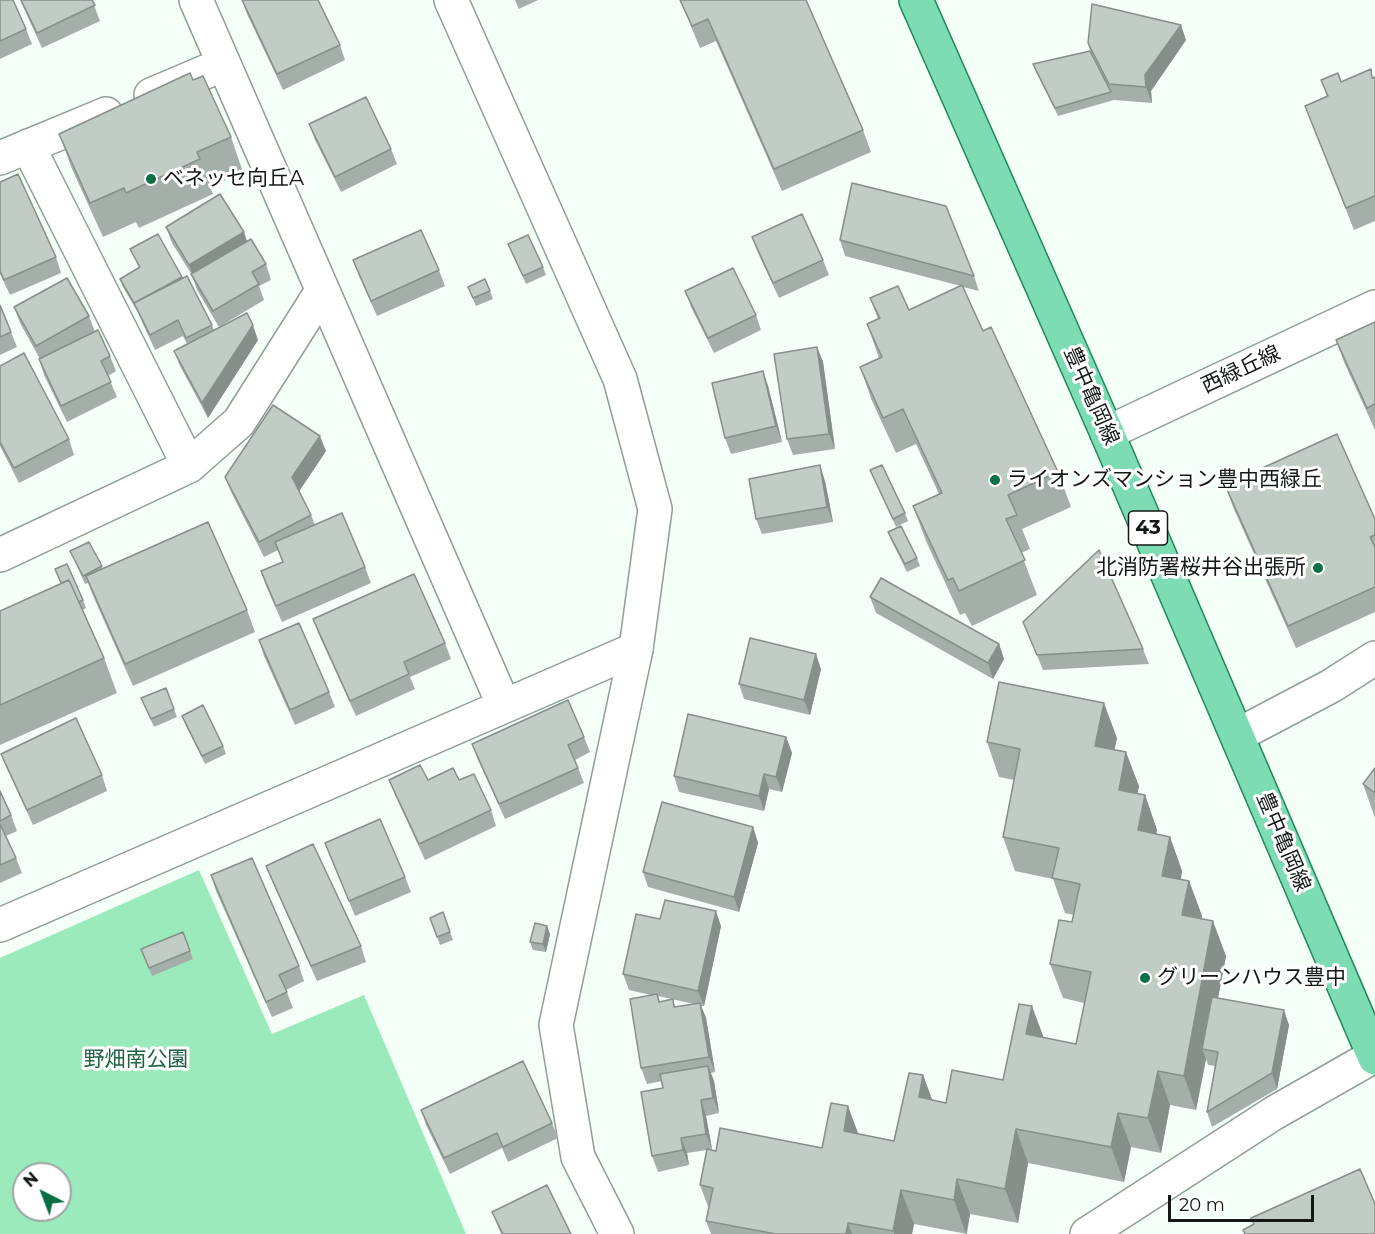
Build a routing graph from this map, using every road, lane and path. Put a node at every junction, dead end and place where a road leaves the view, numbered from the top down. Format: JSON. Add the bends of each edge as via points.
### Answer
{"nodes":[{"id":1,"x":196,"y":0,"type":"edge"},
{"id":2,"x":451,"y":0,"type":"edge"},
{"id":3,"x":916,"y":0,"type":"edge"},
{"id":4,"x":224,"y":64,"type":"junction"},
{"id":5,"x":14,"y":152,"type":"edge"},
{"id":6,"x":322,"y":291,"type":"junction"},
{"id":7,"x":1375,"y":307,"type":"edge"},
{"id":8,"x":1107,"y":433,"type":"junction"},
{"id":9,"x":189,"y":466,"type":"junction"},
{"id":10,"x":0,"y":555,"type":"edge"},
{"id":11,"x":636,"y":649,"type":"junction"},
{"id":12,"x":1375,"y":658,"type":"edge"},
{"id":13,"x":504,"y":706,"type":"junction"},
{"id":14,"x":1238,"y":735,"type":"junction"},
{"id":15,"x":0,"y":925,"type":"edge"},
{"id":16,"x":1375,"y":1057,"type":"edge"},
{"id":17,"x":617,"y":1234,"type":"edge"},
{"id":18,"x":1087,"y":1234,"type":"edge"}],
"edges":[{"from":1,"to":4,"type":"street"},
{"from":2,"to":11,"type":"street","via":[[620,379],[655,509]]},
{"from":3,"to":8,"type":"main road","name":"豊中亀岡線","number":"43"},
{"from":4,"to":5,"type":"street"},
{"from":4,"to":6,"type":"street"},
{"from":5,"to":9,"type":"street"},
{"from":6,"to":9,"type":"street","via":[[239,422]]},
{"from":6,"to":13,"type":"street"},
{"from":7,"to":8,"type":"street","name":"西緑丘線"},
{"from":8,"to":14,"type":"main road","name":"豊中亀岡線","number":"43"},
{"from":9,"to":10,"type":"street"},
{"from":11,"to":13,"type":"street"},
{"from":11,"to":17,"type":"street","via":[[555,1025],[578,1156]]},
{"from":12,"to":14,"type":"street"},
{"from":13,"to":15,"type":"street"},
{"from":14,"to":16,"type":"main road","name":"豊中亀岡線","number":"43"},
{"from":16,"to":18,"type":"street","via":[[1274,1113]]}]}
